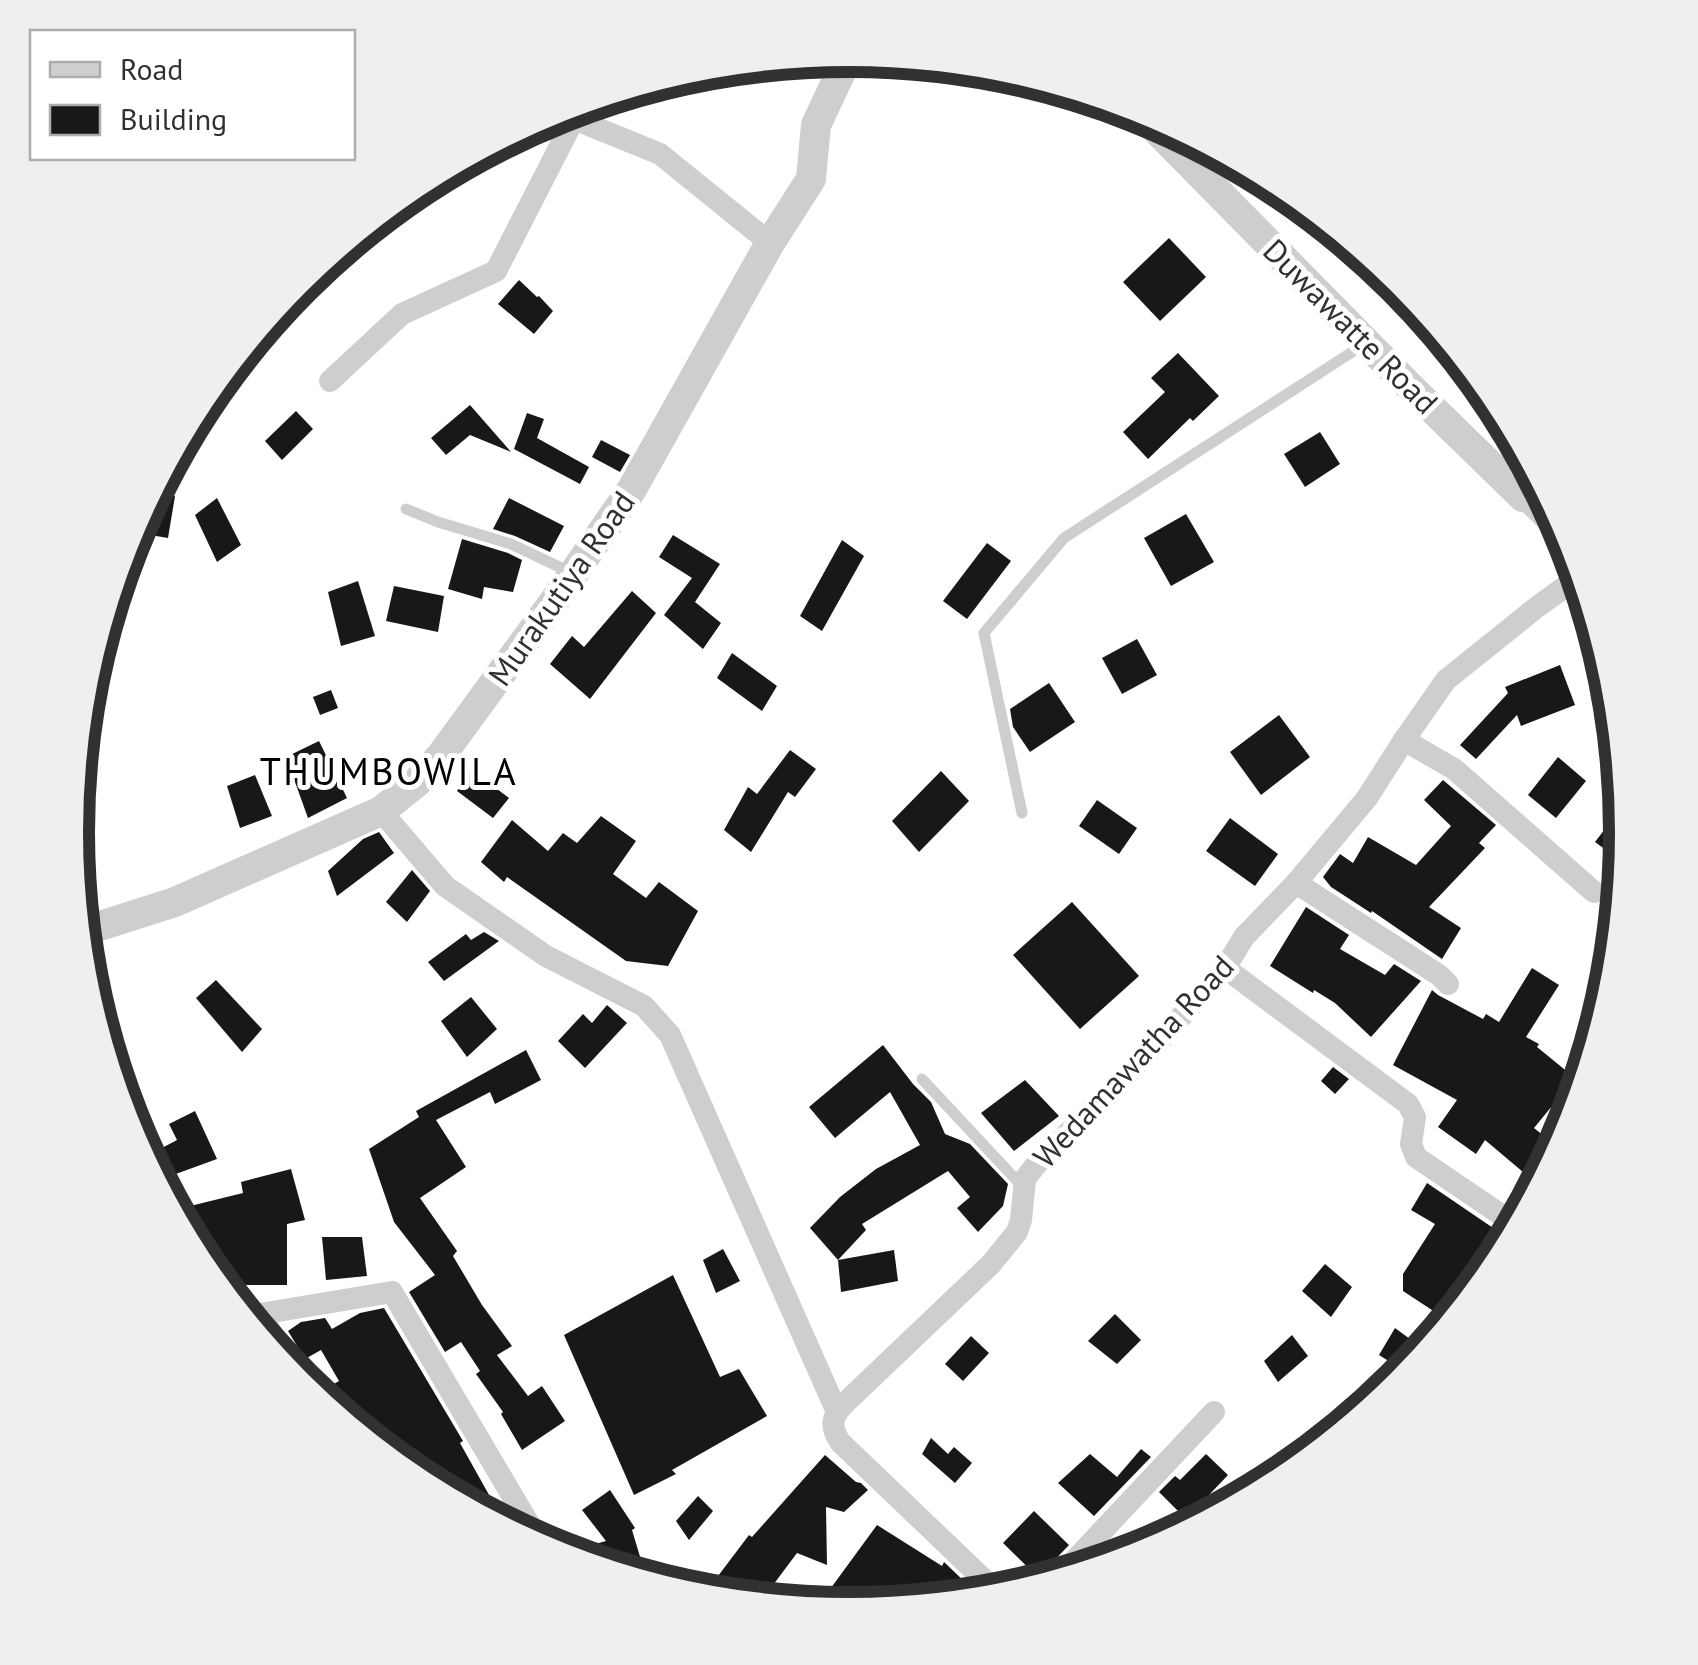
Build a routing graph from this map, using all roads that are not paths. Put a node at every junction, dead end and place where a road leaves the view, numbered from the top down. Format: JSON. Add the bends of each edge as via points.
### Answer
{"nodes":[{"id":1,"x":841,"y":72,"type":"edge"},
{"id":2,"x":580,"y":122,"type":"edge"},
{"id":3,"x":560,"y":129,"type":"edge"},
{"id":4,"x":1174,"y":146,"type":"edge"},
{"id":5,"x":770,"y":243,"type":"junction"},
{"id":6,"x":1367,"y":343,"type":"junction"},
{"id":7,"x":330,"y":381,"type":"dead end"},
{"id":8,"x":1526,"y":486,"type":"edge"},
{"id":9,"x":406,"y":509,"type":"dead end"},
{"id":10,"x":574,"y":574,"type":"junction"},
{"id":11,"x":1568,"y":585,"type":"edge"},
{"id":12,"x":1404,"y":740,"type":"junction"},
{"id":13,"x":381,"y":811,"type":"junction"},
{"id":14,"x":1022,"y":814,"type":"dead end"},
{"id":15,"x":1296,"y":883,"type":"junction"},
{"id":16,"x":1594,"y":892,"type":"dead end"},
{"id":17,"x":96,"y":927,"type":"edge"},
{"id":18,"x":1225,"y":968,"type":"junction"},
{"id":19,"x":1448,"y":984,"type":"dead end"},
{"id":20,"x":922,"y":1079,"type":"dead end"},
{"id":21,"x":1024,"y":1188,"type":"junction"},
{"id":22,"x":1504,"y":1217,"type":"edge"},
{"id":23,"x":258,"y":1310,"type":"edge"},
{"id":24,"x":837,"y":1412,"type":"junction"},
{"id":25,"x":1214,"y":1412,"type":"dead end"},
{"id":26,"x":527,"y":1521,"type":"edge"},
{"id":27,"x":1078,"y":1557,"type":"edge"},
{"id":28,"x":980,"y":1581,"type":"edge"}],
"edges":[{"from":1,"to":5,"type":"street","name":"Murakutiya Road","via":[[816,126],[811,179]]},
{"from":2,"to":5,"type":"street","via":[[660,154]]},
{"from":3,"to":7,"type":"street","via":[[496,270],[402,314]]},
{"from":4,"to":6,"type":"street","name":"Duwawatte Road"},
{"from":5,"to":10,"type":"street","name":"Murakutiya Road","via":[[632,489]]},
{"from":6,"to":8,"type":"street","name":"Duwawatte Road"},
{"from":6,"to":14,"type":"lane","via":[[1064,538],[984,633]]},
{"from":9,"to":10,"type":"lane"},
{"from":10,"to":13,"type":"street","name":"Murakutiya Road","via":[[440,758]]},
{"from":11,"to":12,"type":"street","name":"Wedamawatha Road","via":[[1446,680]]},
{"from":12,"to":15,"type":"street","name":"Wedamawatha Road","via":[[1367,798]]},
{"from":12,"to":16,"type":"street","via":[[1454,769]]},
{"from":13,"to":17,"type":"street","name":"Murakutiya Road","via":[[175,902]]},
{"from":13,"to":24,"type":"street","via":[[444,886],[546,956],[644,1006],[670,1035]]},
{"from":15,"to":18,"type":"street","name":"Wedamawatha Road","via":[[1244,937]]},
{"from":15,"to":19,"type":"street"},
{"from":18,"to":21,"type":"street","name":"Wedamawatha Road","via":[[1035,1166]]},
{"from":18,"to":22,"type":"street","via":[[1408,1104],[1416,1156]]},
{"from":20,"to":21,"type":"lane"},
{"from":21,"to":24,"type":"street","name":"Wedamawatha Road","via":[[1021,1220],[1009,1244]]},
{"from":23,"to":26,"type":"street","via":[[392,1292]]},
{"from":24,"to":28,"type":"street","via":[[832,1429],[840,1442]]},
{"from":25,"to":27,"type":"street"}]}
